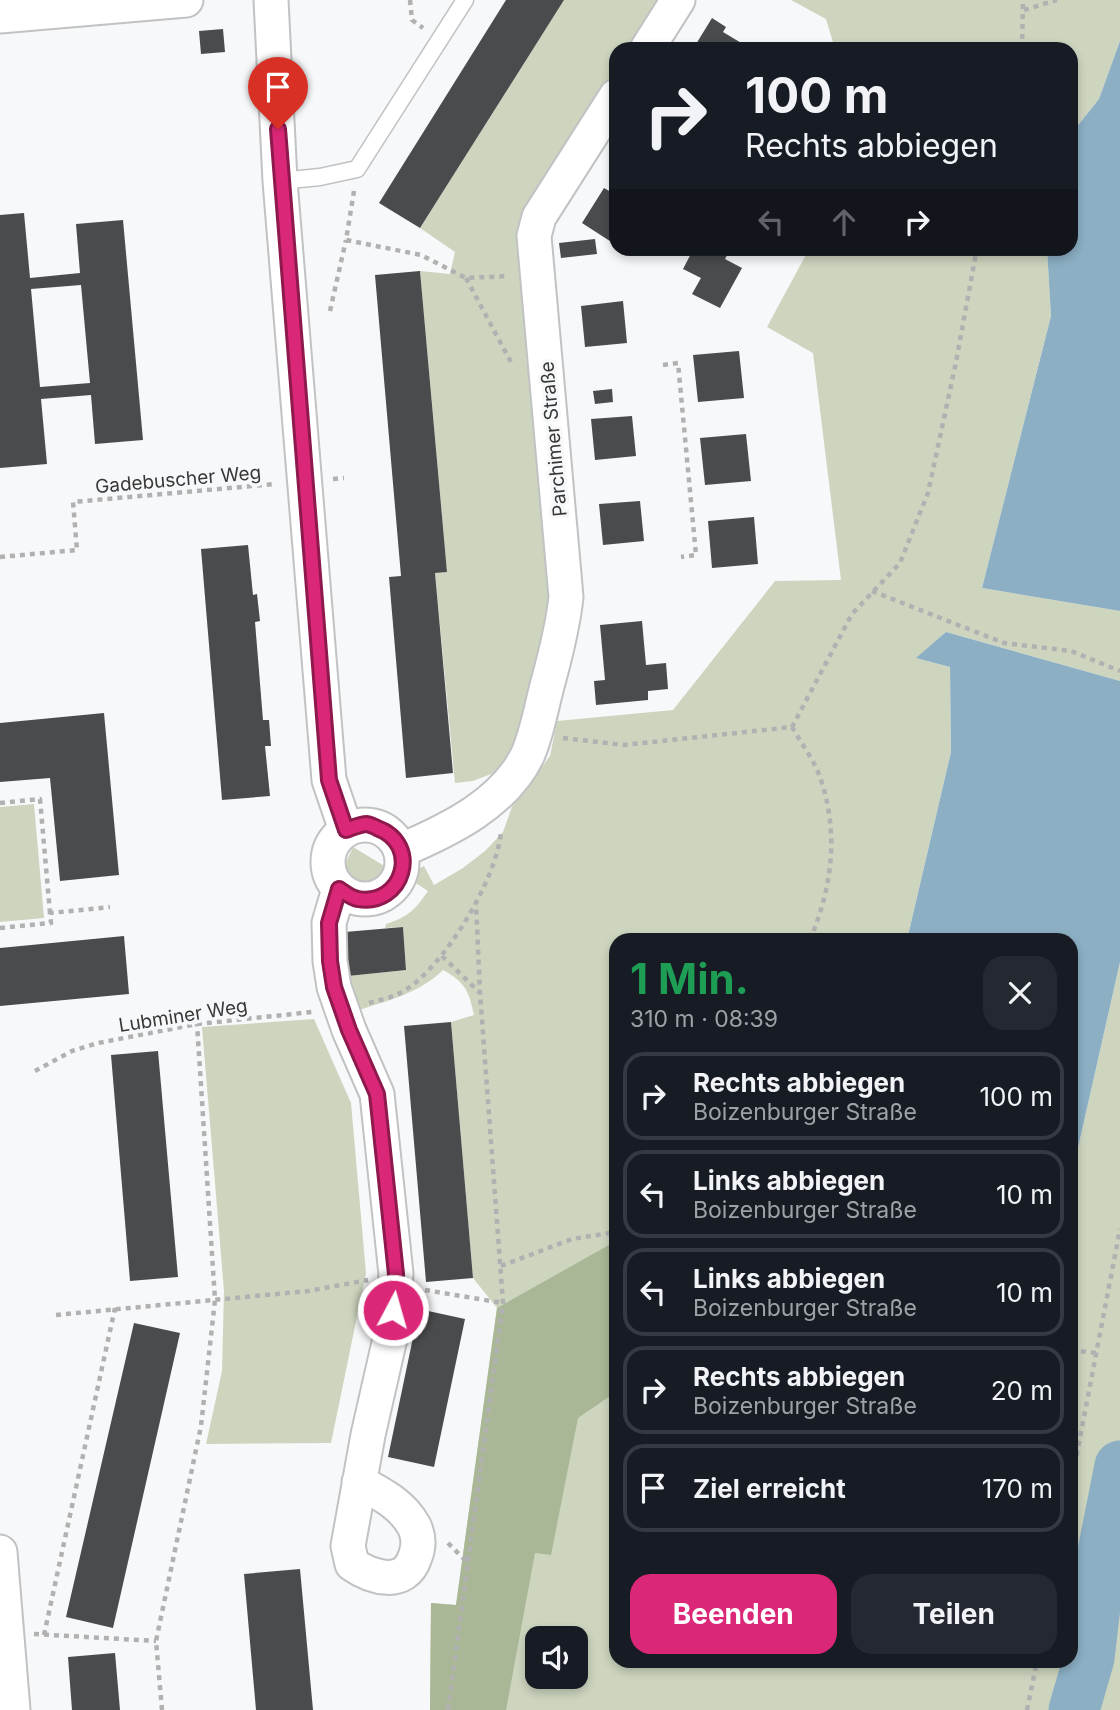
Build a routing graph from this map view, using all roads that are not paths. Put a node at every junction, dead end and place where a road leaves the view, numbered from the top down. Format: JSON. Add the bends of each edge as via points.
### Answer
{"nodes":[{"id":1,"x":186,"y":0,"type":"edge"},
{"id":2,"x":271,"y":0,"type":"edge"},
{"id":3,"x":465,"y":0,"type":"edge"},
{"id":4,"x":678,"y":0,"type":"edge"},
{"id":5,"x":0,"y":16,"type":"edge"},
{"id":6,"x":651,"y":42,"type":"edge"},
{"id":7,"x":609,"y":107,"type":"edge"},
{"id":8,"x":280,"y":181,"type":"junction"},
{"id":9,"x":346,"y":830,"type":"junction"},
{"id":10,"x":402,"y":850,"type":"junction"},
{"id":11,"x":339,"y":889,"type":"junction"},
{"id":12,"x":359,"y":1482,"type":"dead end"},
{"id":13,"x":0,"y":1552,"type":"edge"},
{"id":14,"x":3,"y":1634,"type":"edge"},
{"id":15,"x":13,"y":1710,"type":"edge"}],
"edges":[{"from":1,"to":5,"type":"street"},
{"from":2,"to":8,"type":"street"},
{"from":3,"to":8,"type":"lane","via":[[357,169]]},
{"from":4,"to":6,"type":"street"},
{"from":7,"to":10,"type":"street","name":"Parchimer Straße","via":[[539,216],[534,236],[566,597],[534,734],[527,756],[502,791],[448,831]]},
{"from":8,"to":9,"type":"street","via":[[329,780]]},
{"from":9,"to":10,"type":"street","via":[[368,824],[389,832]]},
{"from":9,"to":11,"type":"street","via":[[328,855],[328,871]]},
{"from":10,"to":11,"type":"street","via":[[403,870],[394,888],[377,899],[356,899]]},
{"from":11,"to":12,"type":"street","via":[[329,923],[330,961],[334,987],[377,1094],[396,1274],[391,1334]]},
{"from":13,"to":14,"type":"street"},
{"from":14,"to":15,"type":"street"}]}
